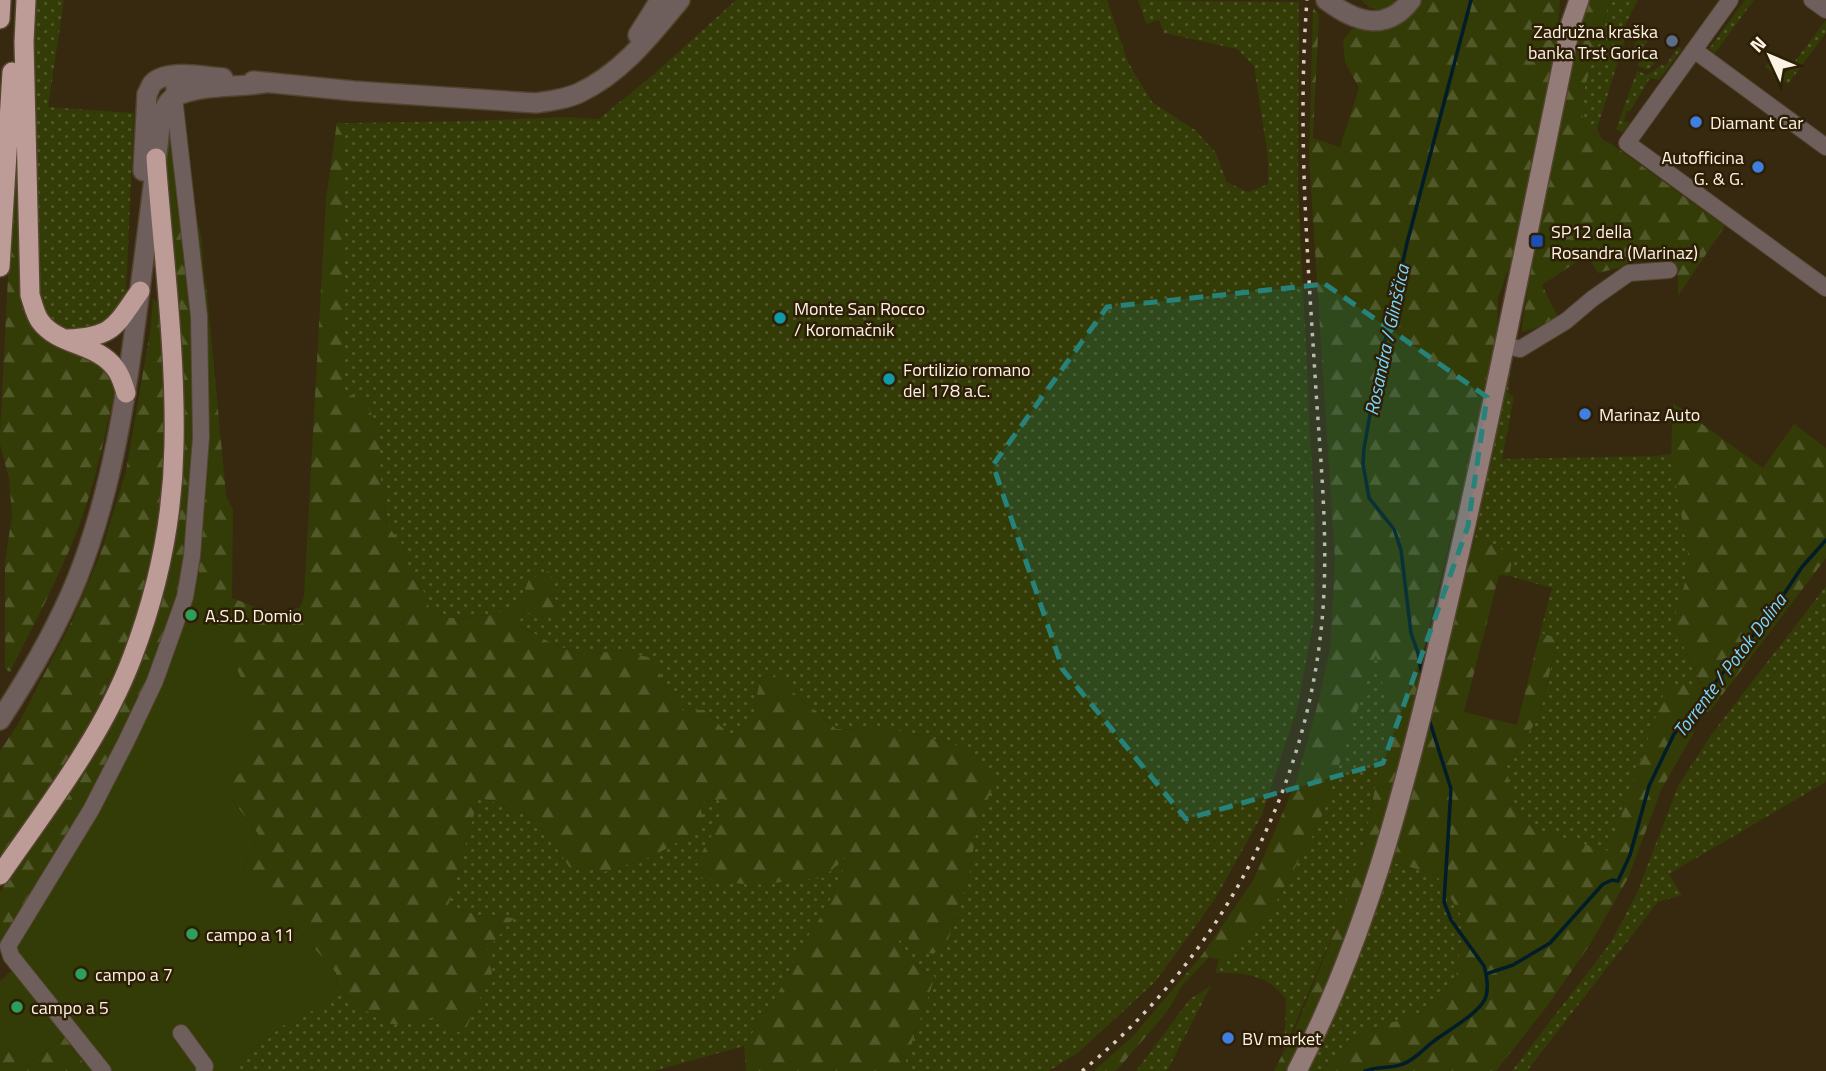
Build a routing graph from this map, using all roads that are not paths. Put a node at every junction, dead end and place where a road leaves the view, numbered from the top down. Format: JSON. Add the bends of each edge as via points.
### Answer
{"nodes":[{"id":1,"x":1,"y":0,"type":"edge"},
{"id":2,"x":17,"y":0,"type":"edge"},
{"id":3,"x":26,"y":0,"type":"edge"},
{"id":4,"x":660,"y":0,"type":"edge"},
{"id":5,"x":680,"y":0,"type":"edge"},
{"id":6,"x":1411,"y":0,"type":"edge"},
{"id":7,"x":1571,"y":0,"type":"edge"},
{"id":8,"x":1579,"y":0,"type":"edge"},
{"id":9,"x":1730,"y":0,"type":"edge"},
{"id":10,"x":1812,"y":0,"type":"edge"},
{"id":11,"x":1334,"y":2,"type":"edge"},
{"id":12,"x":1826,"y":10,"type":"edge"},
{"id":13,"x":0,"y":19,"type":"edge"},
{"id":14,"x":1571,"y":23,"type":"junction"},
{"id":15,"x":1694,"y":50,"type":"junction"},
{"id":16,"x":614,"y":69,"type":"junction"},
{"id":17,"x":175,"y":75,"type":"junction"},
{"id":18,"x":152,"y":83,"type":"junction"},
{"id":19,"x":265,"y":83,"type":"junction"},
{"id":20,"x":174,"y":97,"type":"junction"},
{"id":21,"x":1826,"y":146,"type":"edge"},
{"id":22,"x":156,"y":158,"type":"junction"},
{"id":23,"x":145,"y":253,"type":"junction"},
{"id":24,"x":0,"y":267,"type":"edge"},
{"id":25,"x":1669,"y":270,"type":"dead end"},
{"id":26,"x":1826,"y":288,"type":"edge"},
{"id":27,"x":140,"y":291,"type":"junction"},
{"id":28,"x":66,"y":340,"type":"junction"},
{"id":29,"x":1504,"y":345,"type":"junction"},
{"id":30,"x":126,"y":393,"type":"junction"},
{"id":31,"x":0,"y":720,"type":"edge"},
{"id":32,"x":0,"y":875,"type":"edge"},
{"id":33,"x":181,"y":1033,"type":"dead end"},
{"id":34,"x":103,"y":1071,"type":"edge"},
{"id":35,"x":204,"y":1071,"type":"edge"},
{"id":36,"x":1297,"y":1071,"type":"edge"}],
"edges":[{"from":1,"to":13,"type":"highway"},
{"from":2,"to":24,"type":"highway"},
{"from":3,"to":28,"type":"highway","via":[[30,295],[40,322]]},
{"from":4,"to":16,"type":"street"},
{"from":5,"to":16,"type":"street","via":[[628,60]]},
{"from":6,"to":11,"type":"street","via":[[1381,23],[1357,18]]},
{"from":7,"to":14,"type":"main road"},
{"from":8,"to":14,"type":"main road"},
{"from":9,"to":15,"type":"street"},
{"from":10,"to":12,"type":"street"},
{"from":14,"to":29,"type":"main road"},
{"from":15,"to":21,"type":"street"},
{"from":15,"to":26,"type":"street","via":[[1627,143]]},
{"from":16,"to":19,"type":"street","via":[[578,93],[536,103]]},
{"from":17,"to":18,"type":"street"},
{"from":17,"to":19,"type":"street"},
{"from":17,"to":20,"type":"street"},
{"from":18,"to":20,"type":"street"},
{"from":18,"to":23,"type":"street","via":[[143,160]]},
{"from":19,"to":20,"type":"street"},
{"from":20,"to":22,"type":"street","via":[[161,119]]},
{"from":20,"to":34,"type":"street","via":[[199,316],[201,437],[186,597],[126,742],[9,946],[11,956]]},
{"from":22,"to":23,"type":"street"},
{"from":22,"to":32,"type":"highway","via":[[174,445],[168,522],[153,596],[132,659],[104,717]]},
{"from":23,"to":27,"type":"street"},
{"from":25,"to":29,"type":"street","via":[[1629,273],[1520,349]]},
{"from":27,"to":28,"type":"highway","via":[[110,331]]},
{"from":27,"to":30,"type":"street"},
{"from":28,"to":30,"type":"highway","via":[[108,360]]},
{"from":29,"to":36,"type":"main road","via":[[1471,507],[1395,820],[1334,995]]},
{"from":30,"to":31,"type":"street","via":[[101,506],[76,581]]},
{"from":33,"to":35,"type":"street"}]}
